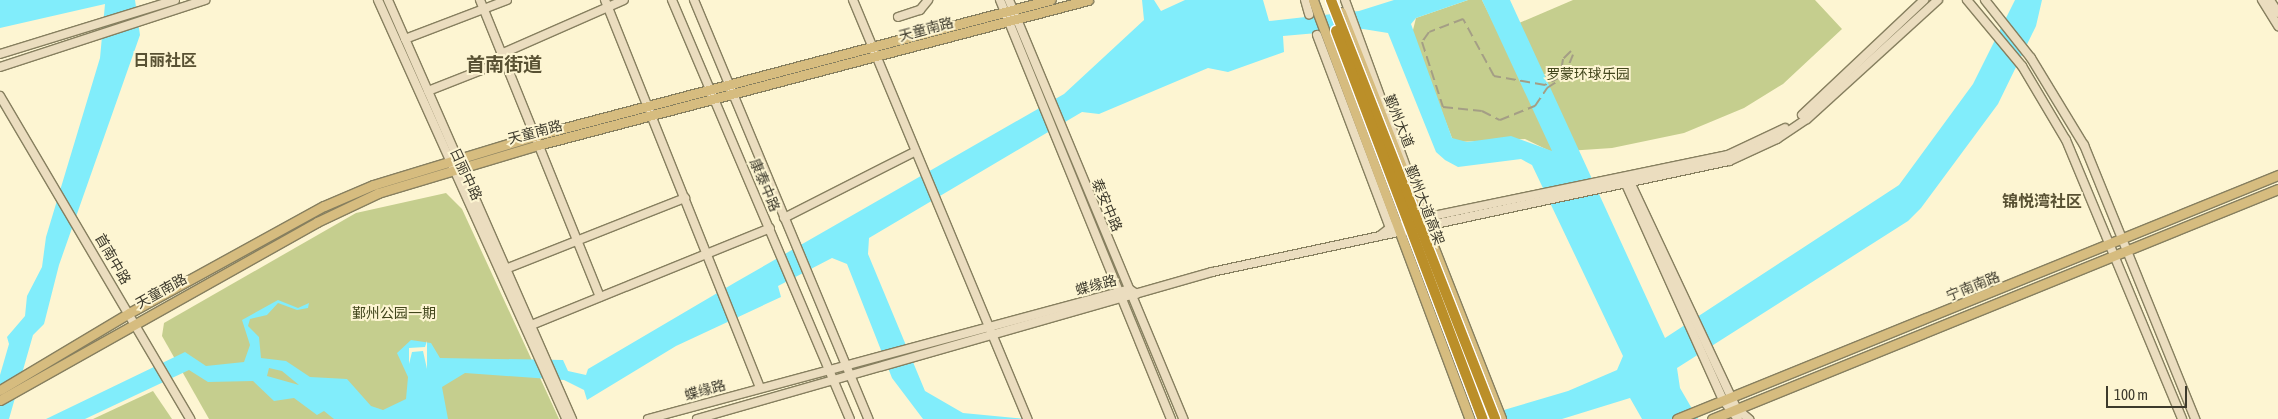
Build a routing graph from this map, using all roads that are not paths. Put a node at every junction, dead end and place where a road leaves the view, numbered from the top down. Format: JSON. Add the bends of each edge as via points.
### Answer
{"nodes":[{"id":1,"x":175,"y":0,"type":"edge"},
{"id":2,"x":205,"y":0,"type":"edge"},
{"id":3,"x":378,"y":0,"type":"edge"},
{"id":4,"x":388,"y":0,"type":"edge"},
{"id":5,"x":480,"y":0,"type":"edge"},
{"id":6,"x":507,"y":0,"type":"edge"},
{"id":7,"x":624,"y":0,"type":"edge"},
{"id":8,"x":672,"y":0,"type":"edge"},
{"id":9,"x":694,"y":0,"type":"edge"},
{"id":10,"x":854,"y":0,"type":"edge"},
{"id":11,"x":928,"y":0,"type":"edge"},
{"id":12,"x":1000,"y":0,"type":"edge"},
{"id":13,"x":1009,"y":0,"type":"edge"},
{"id":14,"x":1050,"y":0,"type":"edge"},
{"id":15,"x":1088,"y":0,"type":"edge"},
{"id":16,"x":1305,"y":0,"type":"edge"},
{"id":17,"x":1313,"y":0,"type":"edge"},
{"id":18,"x":1324,"y":0,"type":"edge"},
{"id":19,"x":1924,"y":0,"type":"edge"},
{"id":20,"x":1938,"y":0,"type":"edge"},
{"id":21,"x":1967,"y":0,"type":"edge"},
{"id":22,"x":1985,"y":0,"type":"edge"},
{"id":23,"x":2262,"y":0,"type":"edge"},
{"id":24,"x":2270,"y":0,"type":"edge"},
{"id":25,"x":1338,"y":1,"type":"edge"},
{"id":26,"x":607,"y":4,"type":"edge"},
{"id":27,"x":484,"y":9,"type":"junction"},
{"id":28,"x":1009,"y":10,"type":"junction"},
{"id":29,"x":1313,"y":12,"type":"junction"},
{"id":30,"x":2278,"y":13,"type":"edge"},
{"id":31,"x":898,"y":17,"type":"dead end"},
{"id":32,"x":1013,"y":20,"type":"junction"},
{"id":33,"x":2278,"y":26,"type":"edge"},
{"id":34,"x":1354,"y":34,"type":"junction"},
{"id":35,"x":405,"y":39,"type":"junction"},
{"id":36,"x":872,"y":47,"type":"junction"},
{"id":37,"x":0,"y":54,"type":"edge"},
{"id":38,"x":876,"y":57,"type":"junction"},
{"id":39,"x":503,"y":58,"type":"junction"},
{"id":40,"x":0,"y":67,"type":"edge"},
{"id":41,"x":729,"y":85,"type":"junction"},
{"id":42,"x":711,"y":90,"type":"junction"},
{"id":43,"x":428,"y":91,"type":"junction"},
{"id":44,"x":733,"y":95,"type":"junction"},
{"id":45,"x":0,"y":96,"type":"edge"},
{"id":46,"x":715,"y":100,"type":"junction"},
{"id":47,"x":651,"y":111,"type":"junction"},
{"id":48,"x":1056,"y":124,"type":"junction"},
{"id":49,"x":534,"y":136,"type":"junction"},
{"id":50,"x":538,"y":145,"type":"junction"},
{"id":51,"x":914,"y":152,"type":"junction"},
{"id":52,"x":450,"y":159,"type":"junction"},
{"id":53,"x":455,"y":169,"type":"junction"},
{"id":54,"x":2278,"y":175,"type":"edge"},
{"id":55,"x":1625,"y":177,"type":"junction"},
{"id":56,"x":1629,"y":186,"type":"junction"},
{"id":57,"x":2278,"y":189,"type":"edge"},
{"id":58,"x":685,"y":198,"type":"junction"},
{"id":59,"x":784,"y":218,"type":"junction"},
{"id":60,"x":1424,"y":221,"type":"junction"},
{"id":61,"x":770,"y":228,"type":"junction"},
{"id":62,"x":1395,"y":229,"type":"junction"},
{"id":63,"x":2124,"y":240,"type":"junction"},
{"id":64,"x":577,"y":241,"type":"junction"},
{"id":65,"x":2110,"y":246,"type":"junction"},
{"id":66,"x":2126,"y":249,"type":"junction"},
{"id":67,"x":707,"y":253,"type":"junction"},
{"id":68,"x":2113,"y":255,"type":"junction"},
{"id":69,"x":504,"y":270,"type":"junction"},
{"id":70,"x":1133,"y":293,"type":"junction"},
{"id":71,"x":600,"y":296,"type":"junction"},
{"id":72,"x":1121,"y":296,"type":"junction"},
{"id":73,"x":129,"y":312,"type":"junction"},
{"id":74,"x":134,"y":322,"type":"junction"},
{"id":75,"x":529,"y":326,"type":"junction"},
{"id":76,"x":988,"y":327,"type":"junction"},
{"id":77,"x":992,"y":336,"type":"junction"},
{"id":78,"x":541,"y":357,"type":"junction"},
{"id":79,"x":845,"y":363,"type":"junction"},
{"id":80,"x":828,"y":368,"type":"junction"},
{"id":81,"x":850,"y":376,"type":"junction"},
{"id":82,"x":834,"y":380,"type":"junction"},
{"id":83,"x":554,"y":384,"type":"junction"},
{"id":84,"x":760,"y":387,"type":"junction"},
{"id":85,"x":0,"y":390,"type":"edge"},
{"id":86,"x":1733,"y":396,"type":"junction"},
{"id":87,"x":0,"y":400,"type":"edge"},
{"id":88,"x":1723,"y":400,"type":"junction"},
{"id":89,"x":1733,"y":410,"type":"junction"},
{"id":90,"x":1469,"y":415,"type":"edge"},
{"id":91,"x":1026,"y":416,"type":"edge"},
{"id":92,"x":190,"y":419,"type":"edge"},
{"id":93,"x":566,"y":419,"type":"edge"},
{"id":94,"x":572,"y":419,"type":"edge"},
{"id":95,"x":648,"y":419,"type":"edge"},
{"id":96,"x":697,"y":419,"type":"edge"},
{"id":97,"x":850,"y":419,"type":"edge"},
{"id":98,"x":868,"y":419,"type":"edge"},
{"id":99,"x":1171,"y":419,"type":"edge"},
{"id":100,"x":1183,"y":419,"type":"edge"},
{"id":101,"x":1483,"y":419,"type":"edge"},
{"id":102,"x":1495,"y":419,"type":"edge"},
{"id":103,"x":1502,"y":419,"type":"edge"},
{"id":104,"x":1677,"y":419,"type":"edge"},
{"id":105,"x":1712,"y":419,"type":"edge"},
{"id":106,"x":1738,"y":419,"type":"edge"},
{"id":107,"x":1749,"y":419,"type":"edge"},
{"id":108,"x":2182,"y":419,"type":"edge"},
{"id":109,"x":2195,"y":419,"type":"edge"}],
"edges":[{"from":1,"to":37,"type":"street"},
{"from":2,"to":40,"type":"street"},
{"from":3,"to":52,"type":"street","name":"日丽中路"},
{"from":4,"to":35,"type":"street","name":"日丽中路"},
{"from":5,"to":27,"type":"street"},
{"from":6,"to":27,"type":"street"},
{"from":7,"to":26,"type":"street"},
{"from":8,"to":42,"type":"street","name":"康泰中路"},
{"from":9,"to":41,"type":"street","name":"康泰中路"},
{"from":10,"to":36,"type":"street"},
{"from":11,"to":31,"type":"street","via":[[920,10]]},
{"from":12,"to":28,"type":"street","name":"泰安中路"},
{"from":13,"to":28,"type":"street","name":"泰安中路"},
{"from":14,"to":28,"type":"main road","name":"天童南路"},
{"from":15,"to":32,"type":"main road","name":"天童南路"},
{"from":16,"to":29,"type":"street"},
{"from":17,"to":29,"type":"main road"},
{"from":18,"to":101,"type":"highway","name":"鄞州大道高架","bridge":true},
{"from":19,"to":55,"type":"street","via":[[1786,128],[1728,155]]},
{"from":20,"to":56,"type":"street","via":[[1824,105],[1777,139],[1729,161]]},
{"from":21,"to":65,"type":"street","via":[[2022,66],[2066,140]]},
{"from":22,"to":63,"type":"street","via":[[2031,58],[2084,145]]},
{"from":23,"to":33,"type":"street"},
{"from":24,"to":30,"type":"street"},
{"from":25,"to":34,"type":"main road","name":"鄞州大道"},
{"from":25,"to":34,"type":"street","via":[[1348,9]]},
{"from":25,"to":102,"type":"highway","name":"鄞州大道高架","bridge":true},
{"from":26,"to":39,"type":"street"},
{"from":26,"to":47,"type":"street"},
{"from":27,"to":35,"type":"street"},
{"from":27,"to":39,"type":"street"},
{"from":28,"to":32,"type":"street","name":"泰安中路"},
{"from":28,"to":36,"type":"main road","name":"天童南路"},
{"from":29,"to":62,"type":"main road"},
{"from":32,"to":38,"type":"main road","name":"天童南路"},
{"from":32,"to":48,"type":"street","name":"泰安中路"},
{"from":34,"to":60,"type":"main road","name":"鄞州大道"},
{"from":35,"to":43,"type":"street","name":"日丽中路"},
{"from":36,"to":38,"type":"street"},
{"from":36,"to":41,"type":"main road","name":"天童南路"},
{"from":38,"to":44,"type":"main road","name":"天童南路"},
{"from":38,"to":51,"type":"street"},
{"from":39,"to":43,"type":"street"},
{"from":39,"to":49,"type":"street"},
{"from":41,"to":42,"type":"main road","name":"天童南路"},
{"from":41,"to":44,"type":"street","name":"康泰中路"},
{"from":42,"to":46,"type":"street","name":"康泰中路"},
{"from":42,"to":47,"type":"main road","name":"天童南路"},
{"from":43,"to":52,"type":"street","name":"日丽中路"},
{"from":44,"to":46,"type":"main road","name":"天童南路"},
{"from":44,"to":59,"type":"street","name":"康泰中路"},
{"from":45,"to":73,"type":"street","name":"首南中路"},
{"from":46,"to":47,"type":"main road","name":"天童南路"},
{"from":46,"to":61,"type":"street","name":"康泰中路"},
{"from":47,"to":49,"type":"main road","name":"天童南路"},
{"from":47,"to":50,"type":"main road","name":"天童南路"},
{"from":47,"to":58,"type":"street"},
{"from":48,"to":70,"type":"street","name":"泰安中路"},
{"from":48,"to":72,"type":"street","name":"泰安中路"},
{"from":49,"to":50,"type":"street"},
{"from":49,"to":52,"type":"main road","name":"天童南路"},
{"from":50,"to":53,"type":"main road","name":"天童南路"},
{"from":50,"to":64,"type":"street"},
{"from":51,"to":59,"type":"street"},
{"from":51,"to":76,"type":"street"},
{"from":52,"to":53,"type":"street","name":"日丽中路"},
{"from":52,"to":73,"type":"main road","name":"天童南路","via":[[324,206]]},
{"from":53,"to":69,"type":"street","name":"日丽中路"},
{"from":53,"to":74,"type":"main road","name":"天童南路","via":[[378,193],[317,222]]},
{"from":53,"to":78,"type":"street","name":"日丽中路"},
{"from":54,"to":63,"type":"main road","name":"宁南南路"},
{"from":55,"to":56,"type":"street"},
{"from":55,"to":60,"type":"street"},
{"from":56,"to":60,"type":"street"},
{"from":56,"to":86,"type":"street"},
{"from":56,"to":88,"type":"street"},
{"from":57,"to":66,"type":"main road","name":"宁南南路"},
{"from":58,"to":64,"type":"street"},
{"from":58,"to":67,"type":"street"},
{"from":59,"to":79,"type":"street","name":"康泰中路"},
{"from":60,"to":62,"type":"street","name":"蝶缘路"},
{"from":60,"to":103,"type":"main road","name":"鄞州大道"},
{"from":61,"to":67,"type":"street"},
{"from":61,"to":80,"type":"street","name":"康泰中路"},
{"from":62,"to":70,"type":"street","name":"蝶缘路","via":[[1381,235]]},
{"from":62,"to":90,"type":"main road"},
{"from":63,"to":65,"type":"main road","name":"宁南南路"},
{"from":63,"to":66,"type":"street"},
{"from":64,"to":69,"type":"street"},
{"from":64,"to":71,"type":"street"},
{"from":65,"to":68,"type":"street"},
{"from":65,"to":86,"type":"main road","name":"宁南南路"},
{"from":66,"to":68,"type":"main road","name":"宁南南路"},
{"from":66,"to":109,"type":"street"},
{"from":67,"to":71,"type":"street"},
{"from":67,"to":84,"type":"street"},
{"from":68,"to":89,"type":"main road","name":"宁南南路"},
{"from":68,"to":108,"type":"street"},
{"from":69,"to":75,"type":"street","name":"日丽中路"},
{"from":70,"to":72,"type":"street","name":"蝶缘路"},
{"from":70,"to":100,"type":"street","name":"泰安中路"},
{"from":71,"to":75,"type":"street"},
{"from":72,"to":76,"type":"street","name":"蝶缘路"},
{"from":72,"to":77,"type":"street","name":"蝶缘路"},
{"from":72,"to":99,"type":"street","name":"泰安中路"},
{"from":73,"to":74,"type":"street","name":"首南中路"},
{"from":73,"to":85,"type":"main road","name":"天童南路"},
{"from":74,"to":87,"type":"main road","name":"天童南路"},
{"from":74,"to":92,"type":"street","name":"首南中路"},
{"from":75,"to":78,"type":"street","name":"日丽中路"},
{"from":76,"to":77,"type":"street"},
{"from":76,"to":79,"type":"street","name":"蝶缘路"},
{"from":77,"to":81,"type":"street","name":"蝶缘路"},
{"from":77,"to":91,"type":"street"},
{"from":78,"to":83,"type":"street"},
{"from":79,"to":80,"type":"street","name":"蝶缘路"},
{"from":79,"to":81,"type":"street","name":"康泰中路"},
{"from":80,"to":82,"type":"street","name":"康泰中路"},
{"from":80,"to":84,"type":"street","name":"蝶缘路"},
{"from":81,"to":82,"type":"street","name":"蝶缘路"},
{"from":81,"to":98,"type":"street","name":"康泰中路"},
{"from":82,"to":96,"type":"street","name":"蝶缘路"},
{"from":82,"to":97,"type":"street","name":"康泰中路"},
{"from":83,"to":93,"type":"street"},
{"from":83,"to":94,"type":"street"},
{"from":84,"to":95,"type":"street","name":"蝶缘路"},
{"from":86,"to":88,"type":"main road","name":"宁南南路"},
{"from":86,"to":89,"type":"street"},
{"from":88,"to":89,"type":"street"},
{"from":88,"to":104,"type":"main road","name":"宁南南路"},
{"from":89,"to":105,"type":"main road","name":"宁南南路"},
{"from":89,"to":106,"type":"street"},
{"from":89,"to":107,"type":"street"}]}
